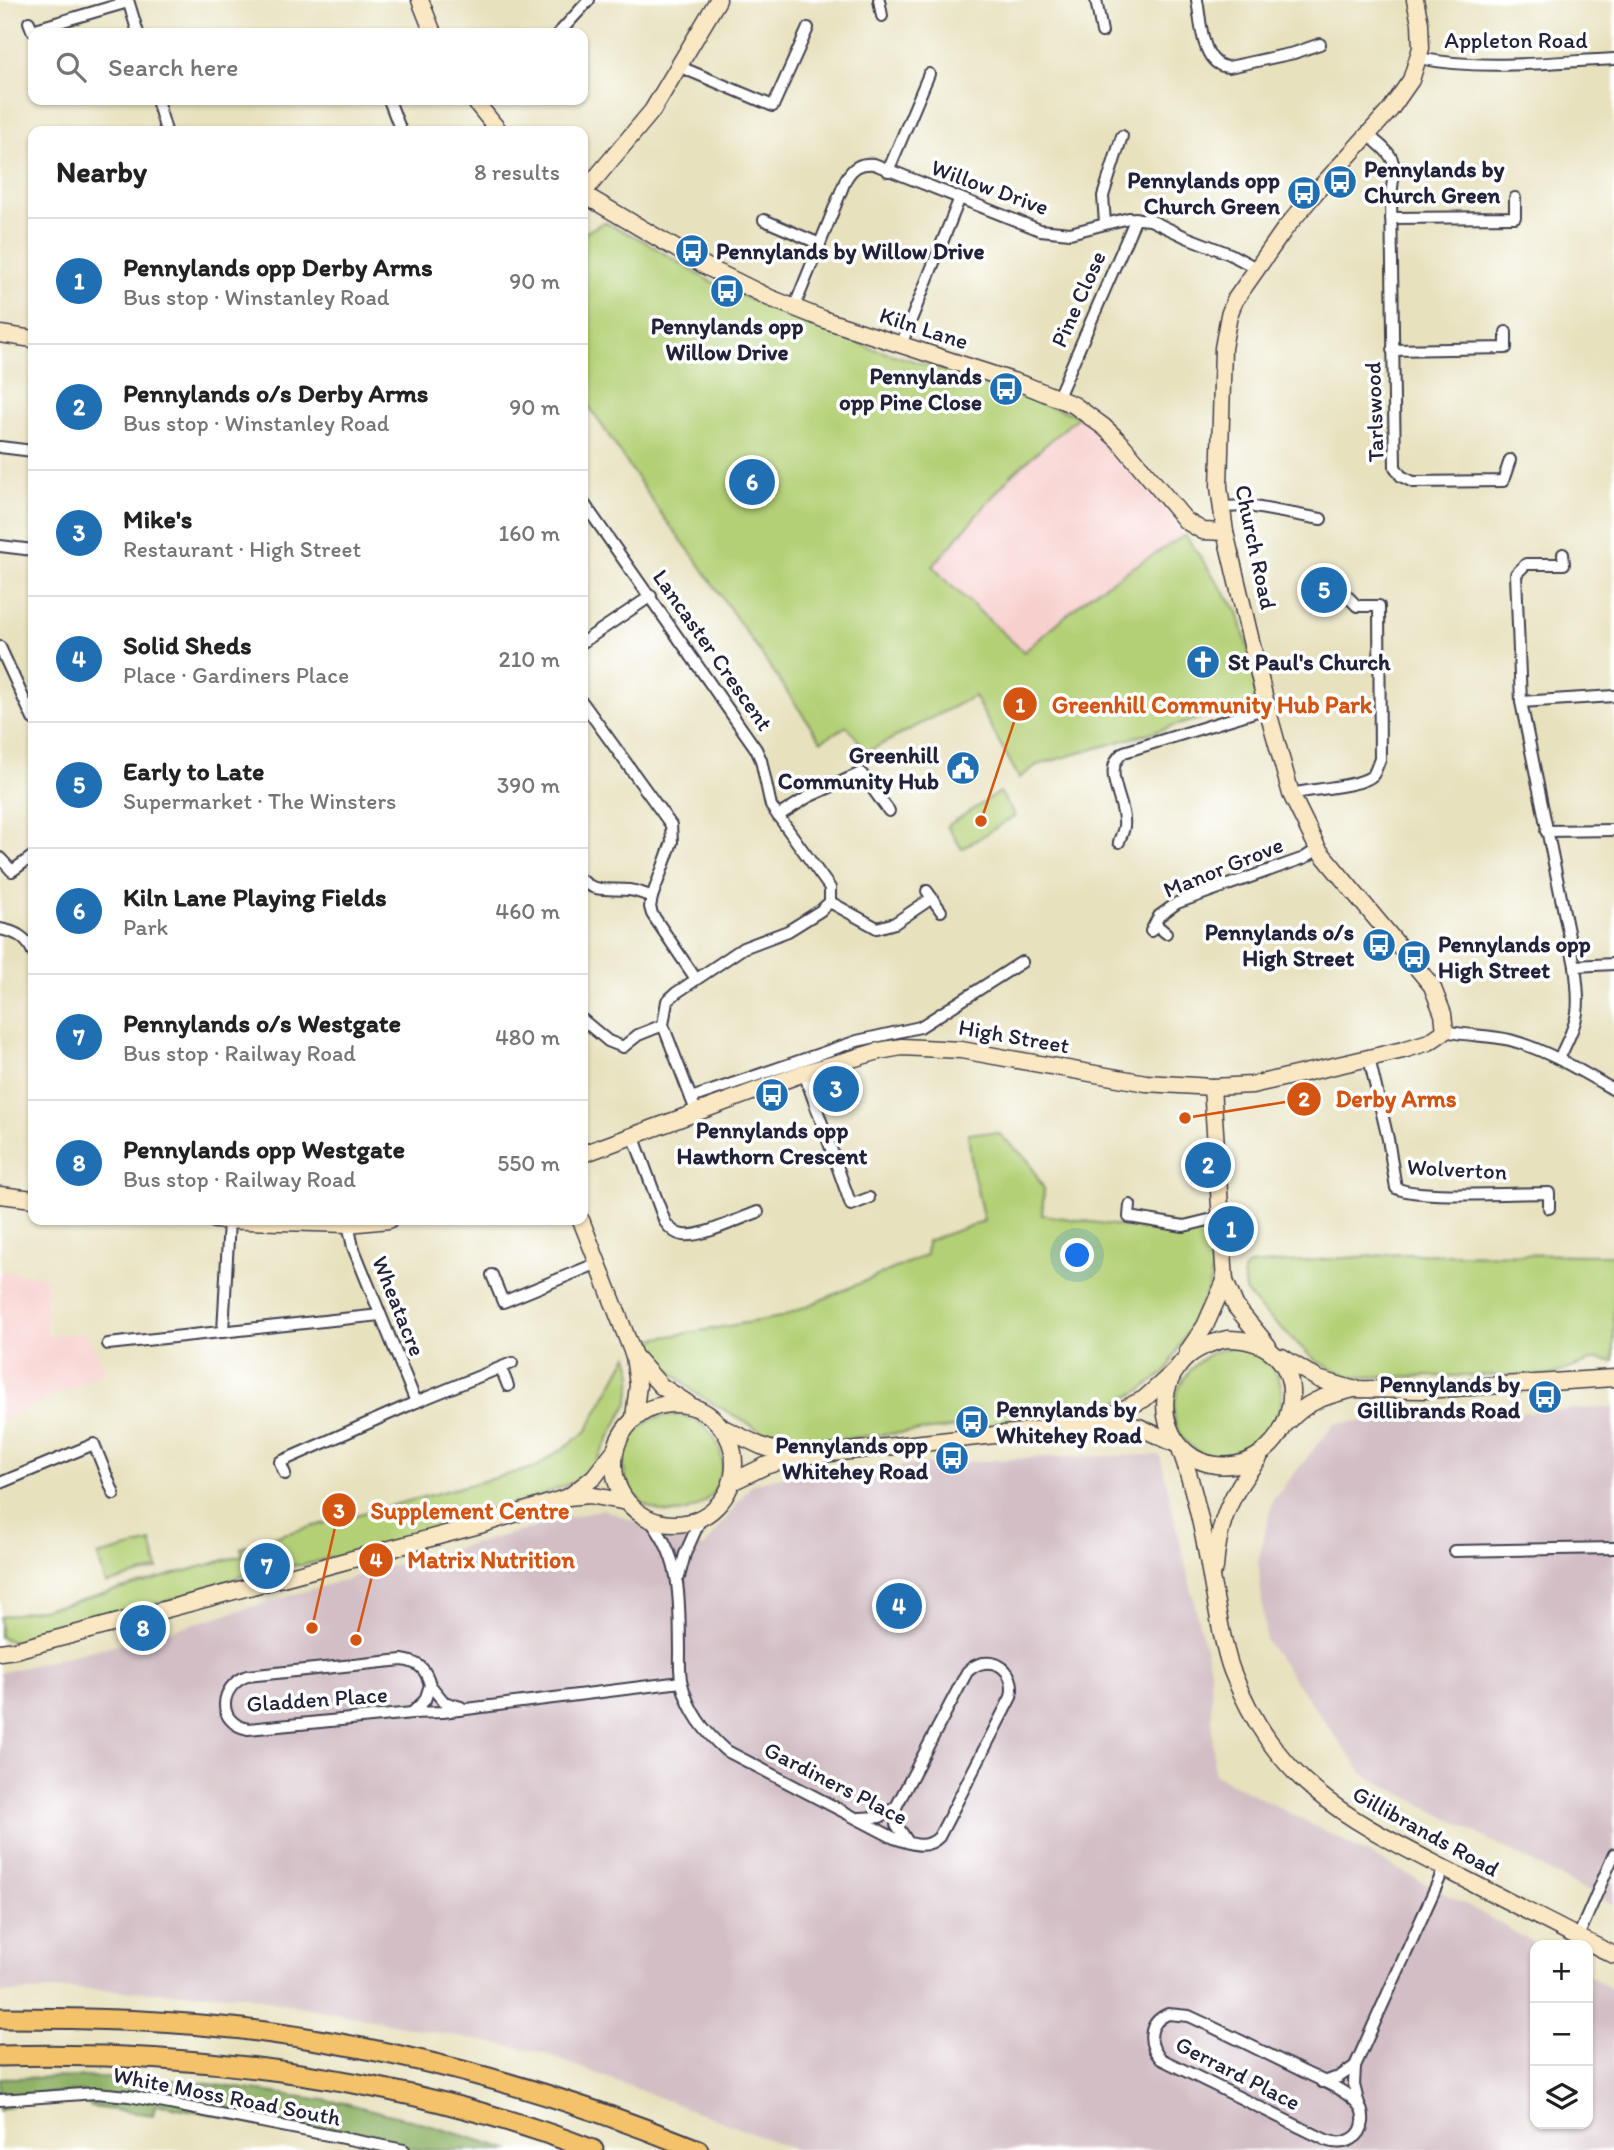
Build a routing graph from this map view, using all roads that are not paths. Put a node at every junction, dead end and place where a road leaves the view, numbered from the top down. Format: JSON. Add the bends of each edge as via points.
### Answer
{"nodes":[{"id":1,"x":420,"y":0,"type":"edge"},
{"id":2,"x":589,"y":0,"type":"edge"},
{"id":3,"x":718,"y":0,"type":"edge"},
{"id":4,"x":879,"y":0,"type":"edge"},
{"id":5,"x":1096,"y":0,"type":"edge"},
{"id":6,"x":1197,"y":0,"type":"edge"},
{"id":7,"x":1415,"y":0,"type":"edge"},
{"id":8,"x":128,"y":1,"type":"edge"},
{"id":9,"x":882,"y":16,"type":"dead end"},
{"id":10,"x":29,"y":22,"type":"dead end"},
{"id":11,"x":31,"y":28,"type":"edge"},
{"id":12,"x":39,"y":28,"type":"edge"},
{"id":13,"x":136,"y":28,"type":"edge"},
{"id":14,"x":431,"y":28,"type":"edge"},
{"id":15,"x":564,"y":28,"type":"edge"},
{"id":16,"x":808,"y":28,"type":"dead end"},
{"id":17,"x":1102,"y":32,"type":"dead end"},
{"id":18,"x":1320,"y":44,"type":"dead end"},
{"id":19,"x":1419,"y":58,"type":"junction"},
{"id":20,"x":1614,"y":60,"type":"edge"},
{"id":21,"x":678,"y":66,"type":"junction"},
{"id":22,"x":929,"y":74,"type":"dead end"},
{"id":23,"x":158,"y":105,"type":"edge"},
{"id":24,"x":390,"y":105,"type":"edge"},
{"id":25,"x":478,"y":105,"type":"edge"},
{"id":26,"x":165,"y":126,"type":"edge"},
{"id":27,"x":399,"y":126,"type":"edge"},
{"id":28,"x":495,"y":126,"type":"edge"},
{"id":29,"x":1368,"y":135,"type":"junction"},
{"id":30,"x":1122,"y":136,"type":"dead end"},
{"id":31,"x":888,"y":171,"type":"junction"},
{"id":32,"x":588,"y":187,"type":"edge"},
{"id":33,"x":588,"y":196,"type":"edge"},
{"id":34,"x":1516,"y":198,"type":"dead end"},
{"id":35,"x":959,"y":200,"type":"junction"},
{"id":36,"x":1136,"y":218,"type":"junction"},
{"id":37,"x":1391,"y":218,"type":"junction"},
{"id":38,"x":764,"y":220,"type":"dead end"},
{"id":39,"x":1105,"y":223,"type":"junction"},
{"id":40,"x":820,"y":244,"type":"junction"},
{"id":41,"x":1256,"y":268,"type":"junction"},
{"id":42,"x":794,"y":308,"type":"junction"},
{"id":43,"x":1506,"y":332,"type":"dead end"},
{"id":44,"x":0,"y":334,"type":"edge"},
{"id":45,"x":28,"y":337,"type":"edge"},
{"id":46,"x":901,"y":345,"type":"junction"},
{"id":47,"x":1392,"y":350,"type":"junction"},
{"id":48,"x":1058,"y":397,"type":"junction"},
{"id":49,"x":0,"y":446,"type":"edge"},
{"id":50,"x":28,"y":450,"type":"edge"},
{"id":51,"x":1510,"y":460,"type":"dead end"},
{"id":52,"x":1220,"y":507,"type":"junction"},
{"id":53,"x":588,"y":509,"type":"edge"},
{"id":54,"x":1321,"y":519,"type":"dead end"},
{"id":55,"x":1225,"y":532,"type":"junction"},
{"id":56,"x":0,"y":546,"type":"edge"},
{"id":57,"x":28,"y":549,"type":"edge"},
{"id":58,"x":1563,"y":554,"type":"dead end"},
{"id":59,"x":1345,"y":594,"type":"dead end"},
{"id":60,"x":651,"y":596,"type":"junction"},
{"id":61,"x":588,"y":639,"type":"edge"},
{"id":62,"x":0,"y":647,"type":"edge"},
{"id":63,"x":1614,"y":696,"type":"edge"},
{"id":64,"x":1521,"y":702,"type":"junction"},
{"id":65,"x":28,"y":708,"type":"edge"},
{"id":66,"x":1267,"y":708,"type":"junction"},
{"id":67,"x":588,"y":710,"type":"edge"},
{"id":68,"x":1291,"y":794,"type":"junction"},
{"id":69,"x":889,"y":811,"type":"dead end"},
{"id":70,"x":778,"y":817,"type":"junction"},
{"id":71,"x":1614,"y":830,"type":"edge"},
{"id":72,"x":1546,"y":831,"type":"junction"},
{"id":73,"x":1119,"y":842,"type":"dead end"},
{"id":74,"x":1318,"y":849,"type":"junction"},
{"id":75,"x":0,"y":858,"type":"edge"},
{"id":76,"x":28,"y":860,"type":"edge"},
{"id":77,"x":588,"y":886,"type":"edge"},
{"id":78,"x":652,"y":897,"type":"junction"},
{"id":79,"x":830,"y":902,"type":"junction"},
{"id":80,"x":941,"y":911,"type":"dead end"},
{"id":81,"x":0,"y":929,"type":"edge"},
{"id":82,"x":1166,"y":933,"type":"dead end"},
{"id":83,"x":28,"y":943,"type":"edge"},
{"id":84,"x":1022,"y":962,"type":"dead end"},
{"id":85,"x":1614,"y":964,"type":"edge"},
{"id":86,"x":1575,"y":966,"type":"junction"},
{"id":87,"x":696,"y":979,"type":"junction"},
{"id":88,"x":588,"y":1024,"type":"edge"},
{"id":89,"x":663,"y":1025,"type":"junction"},
{"id":90,"x":1445,"y":1031,"type":"junction"},
{"id":91,"x":1369,"y":1058,"type":"junction"},
{"id":92,"x":1559,"y":1059,"type":"junction"},
{"id":93,"x":804,"y":1073,"type":"junction"},
{"id":94,"x":1212,"y":1087,"type":"junction"},
{"id":95,"x":1614,"y":1090,"type":"edge"},
{"id":96,"x":694,"y":1104,"type":"junction"},
{"id":97,"x":634,"y":1135,"type":"junction"},
{"id":98,"x":588,"y":1152,"type":"edge"},
{"id":99,"x":0,"y":1195,"type":"edge"},
{"id":100,"x":28,"y":1198,"type":"edge"},
{"id":101,"x":869,"y":1198,"type":"dead end"},
{"id":102,"x":1130,"y":1205,"type":"dead end"},
{"id":103,"x":1549,"y":1208,"type":"dead end"},
{"id":104,"x":758,"y":1212,"type":"dead end"},
{"id":105,"x":1221,"y":1217,"type":"junction"},
{"id":106,"x":222,"y":1225,"type":"edge"},
{"id":107,"x":348,"y":1225,"type":"edge"},
{"id":108,"x":583,"y":1225,"type":"edge"},
{"id":109,"x":598,"y":1263,"type":"junction"},
{"id":110,"x":492,"y":1275,"type":"dead end"},
{"id":111,"x":1225,"y":1279,"type":"junction"},
{"id":112,"x":380,"y":1315,"type":"junction"},
{"id":113,"x":223,"y":1332,"type":"junction"},
{"id":114,"x":108,"y":1344,"type":"dead end"},
{"id":115,"x":631,"y":1349,"type":"junction"},
{"id":116,"x":1272,"y":1350,"type":"junction"},
{"id":117,"x":512,"y":1363,"type":"dead end"},
{"id":118,"x":501,"y":1368,"type":"junction"},
{"id":119,"x":1177,"y":1368,"type":"junction"},
{"id":120,"x":1614,"y":1378,"type":"edge"},
{"id":121,"x":508,"y":1386,"type":"dead end"},
{"id":122,"x":1352,"y":1389,"type":"junction"},
{"id":123,"x":416,"y":1402,"type":"junction"},
{"id":124,"x":697,"y":1408,"type":"junction"},
{"id":125,"x":634,"y":1418,"type":"junction"},
{"id":126,"x":1101,"y":1420,"type":"junction"},
{"id":127,"x":723,"y":1428,"type":"junction"},
{"id":128,"x":1283,"y":1428,"type":"junction"},
{"id":129,"x":1178,"y":1446,"type":"junction"},
{"id":130,"x":615,"y":1449,"type":"junction"},
{"id":131,"x":1266,"y":1450,"type":"junction"},
{"id":132,"x":795,"y":1457,"type":"junction"},
{"id":133,"x":285,"y":1474,"type":"dead end"},
{"id":134,"x":732,"y":1482,"type":"junction"},
{"id":135,"x":0,"y":1483,"type":"edge"},
{"id":136,"x":114,"y":1494,"type":"dead end"},
{"id":137,"x":568,"y":1497,"type":"junction"},
{"id":138,"x":627,"y":1502,"type":"junction"},
{"id":139,"x":701,"y":1518,"type":"junction"},
{"id":140,"x":649,"y":1519,"type":"junction"},
{"id":141,"x":1614,"y":1548,"type":"edge"},
{"id":142,"x":1454,"y":1550,"type":"dead end"},
{"id":143,"x":678,"y":1579,"type":"junction"},
{"id":144,"x":1213,"y":1588,"type":"junction"},
{"id":145,"x":0,"y":1652,"type":"edge"},
{"id":146,"x":681,"y":1682,"type":"junction"},
{"id":147,"x":430,"y":1685,"type":"junction"},
{"id":148,"x":464,"y":1708,"type":"junction"},
{"id":149,"x":412,"y":1713,"type":"junction"},
{"id":150,"x":896,"y":1807,"type":"junction"},
{"id":151,"x":859,"y":1818,"type":"junction"},
{"id":152,"x":908,"y":1842,"type":"junction"},
{"id":153,"x":1614,"y":1854,"type":"edge"},
{"id":154,"x":1444,"y":1868,"type":"junction"},
{"id":155,"x":1577,"y":1937,"type":"junction"},
{"id":156,"x":1614,"y":1955,"type":"edge"},
{"id":157,"x":0,"y":2018,"type":"edge"},
{"id":158,"x":0,"y":2056,"type":"edge"},
{"id":159,"x":1355,"y":2066,"type":"junction"},
{"id":160,"x":1322,"y":2082,"type":"junction"},
{"id":161,"x":0,"y":2100,"type":"edge"},
{"id":162,"x":1359,"y":2105,"type":"junction"},
{"id":163,"x":404,"y":2150,"type":"edge"},
{"id":164,"x":591,"y":2150,"type":"edge"},
{"id":165,"x":698,"y":2150,"type":"edge"}],
"edges":[{"from":1,"to":14,"type":"street"},
{"from":2,"to":15,"type":"street"},
{"from":3,"to":21,"type":"street"},
{"from":4,"to":9,"type":"street"},
{"from":5,"to":17,"type":"street"},
{"from":6,"to":18,"type":"street","via":[[1208,55],[1219,65],[1294,53]]},
{"from":7,"to":19,"type":"street","name":"Church Road","via":[[1422,36]]},
{"from":8,"to":12,"type":"street"},
{"from":8,"to":13,"type":"street"},
{"from":10,"to":11,"type":"street"},
{"from":16,"to":21,"type":"street","via":[[773,106]]},
{"from":19,"to":20,"type":"street","name":"Appleton Road","via":[[1447,64]]},
{"from":19,"to":29,"type":"street","name":"Church Road","via":[[1404,91]]},
{"from":21,"to":32,"type":"street","via":[[652,111]]},
{"from":22,"to":31,"type":"street"},
{"from":23,"to":26,"type":"street"},
{"from":24,"to":27,"type":"street"},
{"from":25,"to":28,"type":"street"},
{"from":29,"to":37,"type":"street","name":"Tarlswood","via":[[1394,162]]},
{"from":29,"to":41,"type":"street","name":"Church Road","via":[[1302,207]]},
{"from":30,"to":39,"type":"street","via":[[1103,196]]},
{"from":31,"to":35,"type":"street","name":"Willow Drive"},
{"from":31,"to":40,"type":"street","name":"Willow Drive","via":[[866,163],[849,173]]},
{"from":33,"to":42,"type":"street","name":"Kiln Lane","via":[[709,268]]},
{"from":34,"to":37,"type":"street","via":[[1516,217]]},
{"from":35,"to":39,"type":"street","name":"Willow Drive","via":[[1040,230],[1070,233]]},
{"from":35,"to":46,"type":"street"},
{"from":36,"to":39,"type":"street","name":"Willow Drive"},
{"from":36,"to":41,"type":"street","name":"Willow Drive","via":[[1150,220]]},
{"from":36,"to":48,"type":"street","name":"Pine Close"},
{"from":37,"to":47,"type":"street","name":"Tarlswood"},
{"from":38,"to":40,"type":"street"},
{"from":40,"to":42,"type":"street","name":"Willow Drive"},
{"from":41,"to":52,"type":"street","name":"Church Road","via":[[1235,300],[1226,330]]},
{"from":42,"to":46,"type":"street","name":"Kiln Lane"},
{"from":43,"to":47,"type":"street","via":[[1506,348]]},
{"from":44,"to":45,"type":"street"},
{"from":46,"to":48,"type":"street","name":"Kiln Lane"},
{"from":47,"to":51,"type":"street","name":"Tarlswood","via":[[1393,460],[1401,476],[1419,482],[1503,481]]},
{"from":48,"to":55,"type":"street","name":"Kiln Lane","via":[[1104,427],[1186,522],[1203,531]]},
{"from":49,"to":50,"type":"street"},
{"from":52,"to":54,"type":"street","via":[[1249,506]]},
{"from":52,"to":55,"type":"street","name":"Church Road"},
{"from":53,"to":60,"type":"street","name":"Lancaster Crescent"},
{"from":55,"to":66,"type":"street","name":"Church Road"},
{"from":56,"to":57,"type":"street"},
{"from":58,"to":64,"type":"street","via":[[1564,564],[1526,564],[1516,574]]},
{"from":59,"to":68,"type":"street","via":[[1357,607],[1379,606],[1380,759],[1373,775],[1356,785]]},
{"from":60,"to":61,"type":"street"},
{"from":60,"to":70,"type":"street","name":"Lancaster Crescent","via":[[759,754],[767,796]]},
{"from":62,"to":65,"type":"street"},
{"from":63,"to":64,"type":"street"},
{"from":64,"to":72,"type":"street"},
{"from":66,"to":68,"type":"street","name":"Church Road"},
{"from":66,"to":73,"type":"street","via":[[1118,756],[1113,770],[1124,825]]},
{"from":67,"to":78,"type":"street","via":[[671,825],[671,842]]},
{"from":68,"to":74,"type":"street","name":"Church Road"},
{"from":69,"to":70,"type":"street","via":[[861,773],[808,797]]},
{"from":70,"to":79,"type":"street","name":"Lancaster Crescent","via":[[830,888]]},
{"from":71,"to":72,"type":"street"},
{"from":72,"to":86,"type":"street"},
{"from":74,"to":82,"type":"street","name":"Manor Grove","via":[[1177,904],[1159,916],[1153,927]]},
{"from":74,"to":90,"type":"street","name":"Church Road","via":[[1432,986]]},
{"from":75,"to":76,"type":"street","via":[[12,871]]},
{"from":77,"to":78,"type":"street"},
{"from":78,"to":87,"type":"street","via":[[652,914]]},
{"from":79,"to":80,"type":"street","via":[[877,928],[895,923],[929,894]]},
{"from":79,"to":87,"type":"street"},
{"from":81,"to":83,"type":"street","via":[[17,932]]},
{"from":84,"to":96,"type":"street","via":[[920,1027],[857,1041]]},
{"from":85,"to":86,"type":"street"},
{"from":86,"to":92,"type":"street","via":[[1578,1020]]},
{"from":87,"to":89,"type":"street","via":[[667,1001]]},
{"from":88,"to":89,"type":"street","via":[[623,1047]]},
{"from":89,"to":96,"type":"street"},
{"from":90,"to":91,"type":"street","name":"High Street","via":[[1429,1042]]},
{"from":90,"to":92,"type":"street","via":[[1510,1041]]},
{"from":91,"to":94,"type":"street","name":"High Street","via":[[1252,1085]]},
{"from":91,"to":103,"type":"street","name":"Wolverton","via":[[1396,1188],[1430,1193],[1549,1193]]},
{"from":92,"to":95,"type":"street"},
{"from":93,"to":94,"type":"street","name":"High Street","via":[[879,1051],[915,1046],[1146,1083]]},
{"from":93,"to":96,"type":"street","name":"High Street"},
{"from":93,"to":101,"type":"street","via":[[851,1205]]},
{"from":94,"to":105,"type":"street"},
{"from":96,"to":97,"type":"street","name":"High Street"},
{"from":97,"to":98,"type":"street","name":"High Street"},
{"from":97,"to":104,"type":"street","via":[[665,1222],[674,1232],[697,1234]]},
{"from":99,"to":100,"type":"street"},
{"from":102,"to":105,"type":"street","via":[[1129,1217],[1184,1226]]},
{"from":105,"to":111,"type":"street"},
{"from":106,"to":113,"type":"street"},
{"from":107,"to":112,"type":"street","name":"Wheatacre"},
{"from":108,"to":109,"type":"street"},
{"from":109,"to":110,"type":"street","via":[[503,1302]]},
{"from":109,"to":115,"type":"street"},
{"from":111,"to":116,"type":"street","via":[[1236,1307]]},
{"from":111,"to":119,"type":"street","via":[[1205,1326]]},
{"from":112,"to":113,"type":"street"},
{"from":112,"to":123,"type":"street","name":"Wheatacre"},
{"from":113,"to":114,"type":"street"},
{"from":115,"to":124,"type":"street","via":[[661,1386]]},
{"from":115,"to":125,"type":"street","via":[[638,1385]]},
{"from":116,"to":119,"type":"street","via":[[1255,1342],[1227,1339],[1200,1347]]},
{"from":116,"to":122,"type":"street","via":[[1318,1379]]},
{"from":116,"to":128,"type":"street","via":[[1287,1370],[1291,1391]]},
{"from":117,"to":118,"type":"street"},
{"from":118,"to":121,"type":"street"},
{"from":118,"to":123,"type":"street"},
{"from":119,"to":126,"type":"street","via":[[1134,1405]]},
{"from":119,"to":129,"type":"street","via":[[1166,1407]]},
{"from":120,"to":122,"type":"street","via":[[1424,1390]]},
{"from":122,"to":128,"type":"street","via":[[1308,1403]]},
{"from":123,"to":133,"type":"street","via":[[280,1462]]},
{"from":124,"to":125,"type":"street","via":[[664,1404]]},
{"from":124,"to":127,"type":"street"},
{"from":125,"to":130,"type":"street"},
{"from":126,"to":129,"type":"street","via":[[1139,1427]]},
{"from":126,"to":132,"type":"street"},
{"from":127,"to":132,"type":"street"},
{"from":127,"to":134,"type":"street","via":[[732,1445]]},
{"from":128,"to":131,"type":"street"},
{"from":129,"to":131,"type":"street","via":[[1203,1462],[1229,1465],[1254,1459]]},
{"from":129,"to":144,"type":"street","name":"Gillibrands Road","via":[[1192,1483]]},
{"from":130,"to":137,"type":"street","via":[[594,1477]]},
{"from":130,"to":138,"type":"street","via":[[615,1476]]},
{"from":131,"to":144,"type":"street","name":"Gillibrands Road","via":[[1241,1481],[1226,1510],[1216,1548]]},
{"from":132,"to":134,"type":"street"},
{"from":134,"to":139,"type":"street","via":[[715,1508]]},
{"from":135,"to":136,"type":"street","via":[[94,1444]]},
{"from":137,"to":138,"type":"street","via":[[589,1495]]},
{"from":137,"to":145,"type":"street"},
{"from":138,"to":140,"type":"street"},
{"from":139,"to":140,"type":"street","via":[[666,1524]]},
{"from":139,"to":143,"type":"street","name":"Gardiners Place"},
{"from":140,"to":143,"type":"street","name":"Gardiners Place","via":[[665,1540]]},
{"from":141,"to":142,"type":"street"},
{"from":143,"to":146,"type":"street","name":"Gardiners Place"},
{"from":144,"to":154,"type":"street","name":"Gillibrands Road","via":[[1232,1670],[1249,1708],[1288,1767],[1355,1821]]},
{"from":146,"to":148,"type":"street","name":"Gladden Place"},
{"from":146,"to":151,"type":"street","name":"Gardiners Place","via":[[704,1732],[725,1750]]},
{"from":147,"to":148,"type":"street","name":"Gladden Place","via":[[444,1702]]},
{"from":147,"to":149,"type":"street","name":"Gladden Place","via":[[425,1700]]},
{"from":147,"to":149,"type":"street","name":"Gladden Place","via":[[428,1675],[417,1664],[402,1660],[247,1676],[230,1686],[225,1705],[231,1722],[248,1729]]},
{"from":148,"to":149,"type":"street","name":"Gladden Place"},
{"from":150,"to":151,"type":"street","via":[[880,1817]]},
{"from":150,"to":152,"type":"street","via":[[896,1824]]},
{"from":150,"to":152,"type":"street","name":"Gardiners Place","via":[[967,1672],[983,1663],[1002,1666],[1013,1682],[1011,1697],[943,1831],[934,1842]]},
{"from":151,"to":152,"type":"street","name":"Gardiners Place"},
{"from":153,"to":155,"type":"street"},
{"from":154,"to":155,"type":"street","name":"Gillibrands Road"},
{"from":154,"to":159,"type":"street","name":"Gerrard Place"},
{"from":155,"to":156,"type":"street","name":"Gillibrands Road"},
{"from":157,"to":165,"type":"highway","via":[[190,2024],[381,2051],[538,2092],[618,2117]]},
{"from":158,"to":164,"type":"highway","via":[[136,2057],[274,2071],[451,2105]]},
{"from":159,"to":160,"type":"street","name":"Gerrard Place"},
{"from":159,"to":162,"type":"street","name":"Gerrard Place"},
{"from":160,"to":162,"type":"street","name":"Gerrard Place"},
{"from":160,"to":162,"type":"street","name":"Gerrard Place","via":[[1188,2016],[1168,2014],[1153,2027],[1152,2047],[1161,2059],[1326,2140],[1342,2143],[1356,2137],[1363,2126]]},
{"from":161,"to":163,"type":"street","name":"White Moss Road South","via":[[96,2093],[129,2096]]}]}
